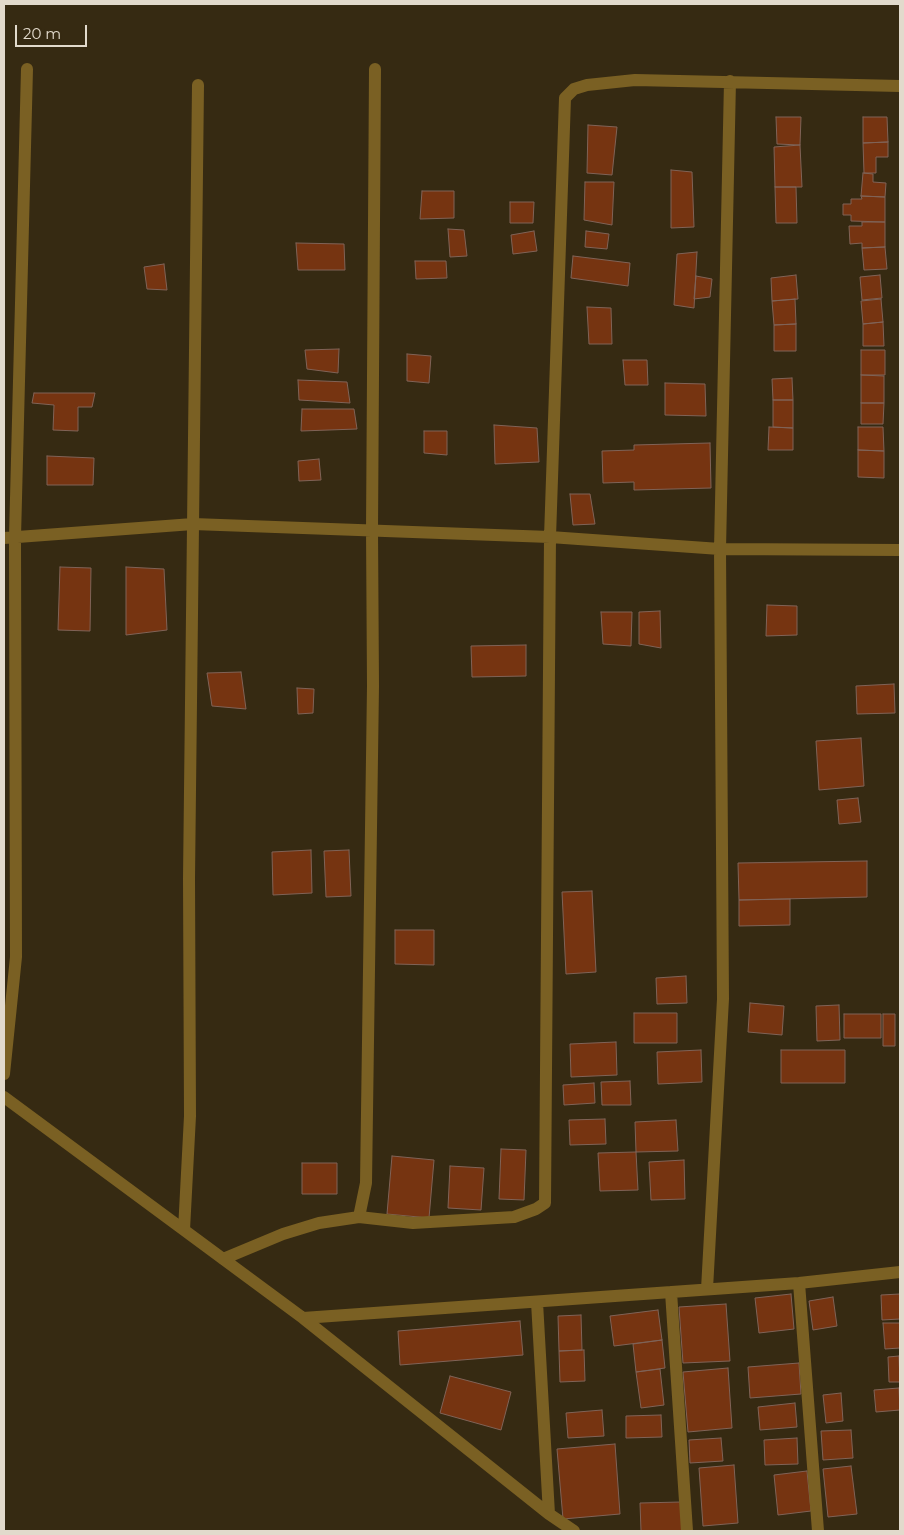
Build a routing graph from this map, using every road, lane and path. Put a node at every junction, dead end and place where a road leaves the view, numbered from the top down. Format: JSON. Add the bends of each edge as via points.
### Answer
{"nodes":[{"id":1,"x":27,"y":69,"type":"dead end"},
{"id":2,"x":375,"y":69,"type":"dead end"},
{"id":3,"x":730,"y":82,"type":"junction"},
{"id":4,"x":198,"y":85,"type":"dead end"},
{"id":5,"x":900,"y":86,"type":"edge"},
{"id":6,"x":194,"y":524,"type":"junction"},
{"id":7,"x":372,"y":529,"type":"junction"},
{"id":8,"x":550,"y":537,"type":"junction"},
{"id":9,"x":10,"y":538,"type":"edge"},
{"id":10,"x":720,"y":549,"type":"junction"},
{"id":11,"x":900,"y":550,"type":"edge"},
{"id":12,"x":4,"y":1074,"type":"edge"},
{"id":13,"x":4,"y":1097,"type":"edge"},
{"id":14,"x":359,"y":1217,"type":"junction"},
{"id":15,"x":184,"y":1230,"type":"junction"},
{"id":16,"x":223,"y":1259,"type":"junction"},
{"id":17,"x":900,"y":1272,"type":"edge"},
{"id":18,"x":799,"y":1283,"type":"junction"},
{"id":19,"x":707,"y":1290,"type":"junction"},
{"id":20,"x":671,"y":1292,"type":"junction"},
{"id":21,"x":537,"y":1302,"type":"junction"},
{"id":22,"x":304,"y":1318,"type":"junction"},
{"id":23,"x":549,"y":1514,"type":"junction"},
{"id":24,"x":574,"y":1531,"type":"edge"},
{"id":25,"x":687,"y":1531,"type":"edge"},
{"id":26,"x":818,"y":1531,"type":"edge"}],
"edges":[{"from":1,"to":9,"type":"street"},
{"from":2,"to":7,"type":"street"},
{"from":3,"to":5,"type":"street"},
{"from":3,"to":8,"type":"street","via":[[636,80],[587,85],[574,89],[565,98]]},
{"from":3,"to":10,"type":"street"},
{"from":4,"to":6,"type":"street"},
{"from":6,"to":7,"type":"street"},
{"from":6,"to":9,"type":"street"},
{"from":6,"to":15,"type":"street","via":[[189,878],[190,1116]]},
{"from":7,"to":8,"type":"street"},
{"from":7,"to":14,"type":"street","via":[[366,1183]]},
{"from":8,"to":10,"type":"street"},
{"from":8,"to":14,"type":"street","via":[[545,1203],[536,1210],[514,1217],[413,1223]]},
{"from":9,"to":12,"type":"street","via":[[16,957]]},
{"from":10,"to":11,"type":"street"},
{"from":10,"to":19,"type":"street","via":[[723,999]]},
{"from":13,"to":15,"type":"street"},
{"from":14,"to":16,"type":"street","via":[[319,1223],[283,1234]]},
{"from":15,"to":16,"type":"street"},
{"from":16,"to":22,"type":"street"},
{"from":17,"to":18,"type":"street"},
{"from":18,"to":19,"type":"street"},
{"from":18,"to":26,"type":"street"},
{"from":19,"to":20,"type":"street"},
{"from":20,"to":21,"type":"street"},
{"from":20,"to":25,"type":"street"},
{"from":21,"to":22,"type":"street"},
{"from":21,"to":23,"type":"street"},
{"from":22,"to":23,"type":"street"},
{"from":23,"to":24,"type":"street"}]}
